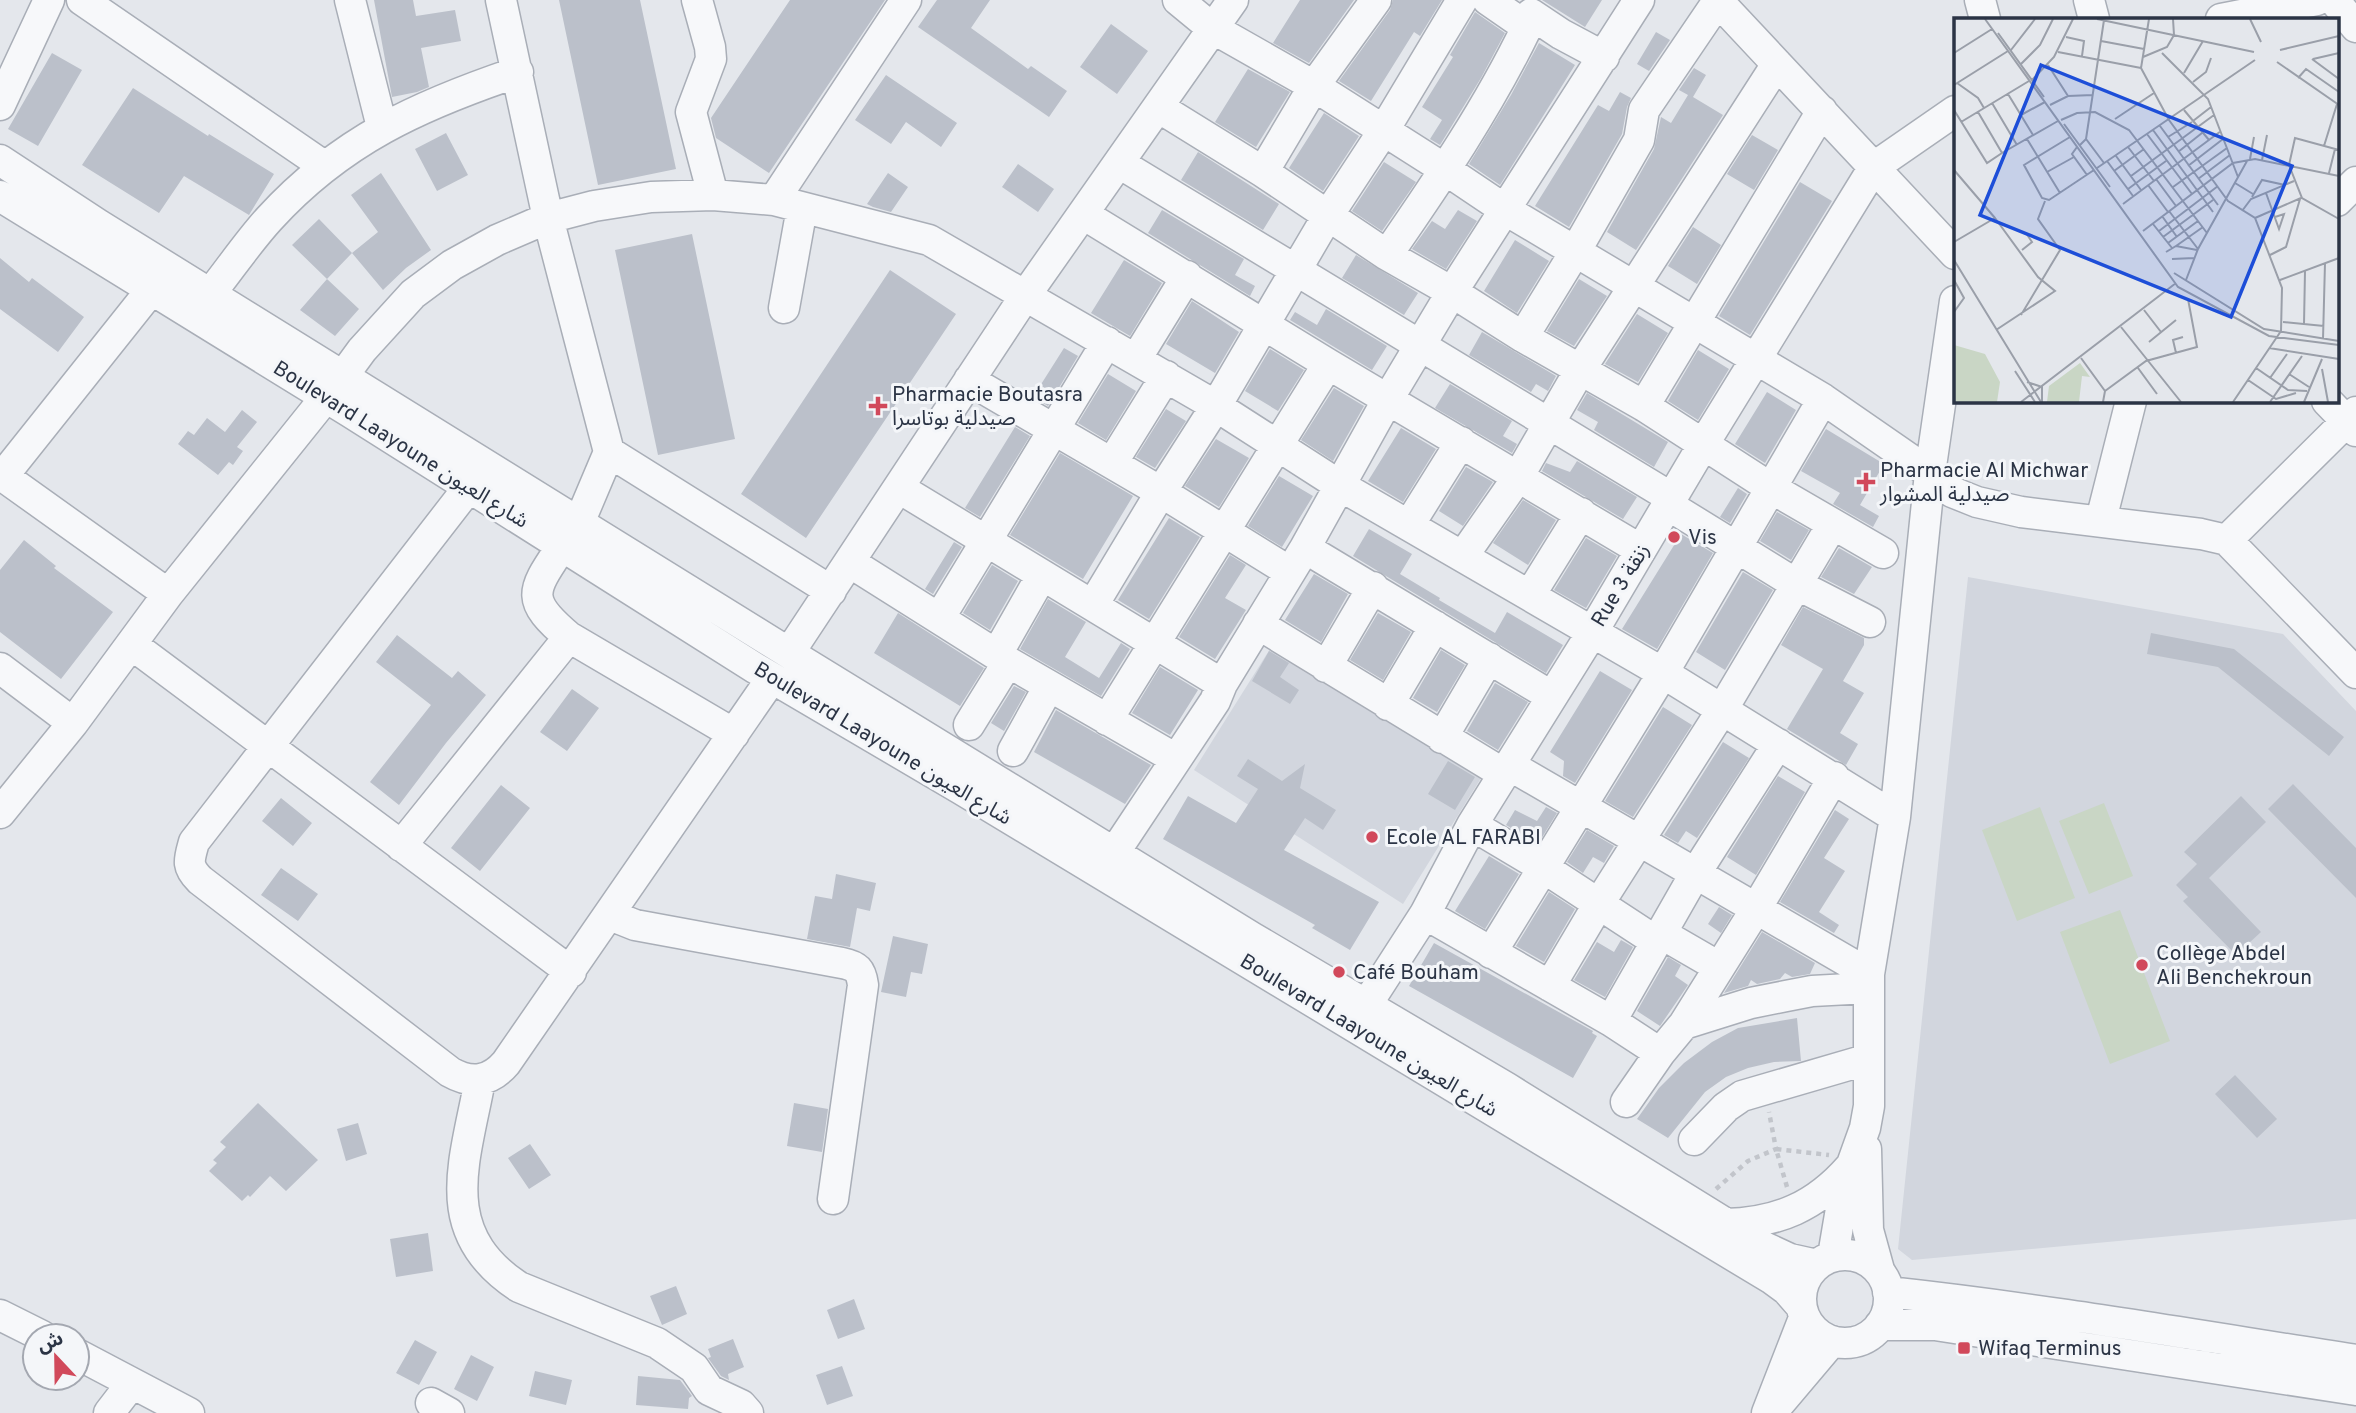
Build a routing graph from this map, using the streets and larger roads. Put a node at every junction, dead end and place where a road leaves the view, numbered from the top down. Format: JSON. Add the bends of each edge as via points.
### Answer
{"nodes":[{"id":1,"x":49,"y":0,"type":"edge"},
{"id":2,"x":82,"y":0,"type":"edge"},
{"id":3,"x":349,"y":0,"type":"edge"},
{"id":4,"x":501,"y":0,"type":"edge"},
{"id":5,"x":697,"y":0,"type":"edge"},
{"id":6,"x":906,"y":0,"type":"edge"},
{"id":7,"x":1178,"y":0,"type":"edge"},
{"id":8,"x":1233,"y":0,"type":"edge"},
{"id":9,"x":1376,"y":0,"type":"edge"},
{"id":10,"x":1462,"y":0,"type":"edge"},
{"id":11,"x":1488,"y":0,"type":"edge"},
{"id":12,"x":1639,"y":0,"type":"edge"},
{"id":13,"x":1717,"y":0,"type":"edge"},
{"id":14,"x":1980,"y":0,"type":"edge"},
{"id":15,"x":2089,"y":0,"type":"edge"},
{"id":16,"x":2317,"y":0,"type":"edge"},
{"id":17,"x":2334,"y":0,"type":"edge"},
{"id":18,"x":1532,"y":14,"type":"edge"},
{"id":19,"x":1985,"y":18,"type":"edge"},
{"id":20,"x":2094,"y":18,"type":"edge"},
{"id":21,"x":2226,"y":18,"type":"edge"},
{"id":22,"x":2356,"y":27,"type":"edge"},
{"id":23,"x":1212,"y":28,"type":"junction"},
{"id":24,"x":1604,"y":57,"type":"junction"},
{"id":25,"x":1777,"y":64,"type":"junction"},
{"id":26,"x":518,"y":72,"type":"junction"},
{"id":27,"x":1314,"y":86,"type":"junction"},
{"id":28,"x":0,"y":105,"type":"edge"},
{"id":29,"x":1158,"y":107,"type":"junction"},
{"id":30,"x":1822,"y":111,"type":"junction"},
{"id":31,"x":1954,"y":112,"type":"edge"},
{"id":32,"x":382,"y":127,"type":"junction"},
{"id":33,"x":1384,"y":130,"type":"junction"},
{"id":34,"x":0,"y":160,"type":"edge"},
{"id":35,"x":1118,"y":163,"type":"junction"},
{"id":36,"x":324,"y":166,"type":"junction"},
{"id":37,"x":1874,"y":167,"type":"junction"},
{"id":38,"x":1446,"y":170,"type":"junction"},
{"id":39,"x":2356,"y":171,"type":"edge"},
{"id":40,"x":1263,"y":172,"type":"junction"},
{"id":41,"x":2338,"y":175,"type":"edge"},
{"id":42,"x":2356,"y":182,"type":"edge"},
{"id":43,"x":713,"y":195,"type":"junction"},
{"id":44,"x":0,"y":196,"type":"edge"},
{"id":45,"x":2338,"y":200,"type":"edge"},
{"id":46,"x":788,"y":204,"type":"junction"},
{"id":47,"x":1504,"y":209,"type":"junction"},
{"id":48,"x":1083,"y":214,"type":"junction"},
{"id":49,"x":1327,"y":217,"type":"junction"},
{"id":50,"x":548,"y":218,"type":"junction"},
{"id":51,"x":1575,"y":252,"type":"junction"},
{"id":52,"x":1954,"y":253,"type":"edge"},
{"id":53,"x":1387,"y":255,"type":"junction"},
{"id":54,"x":1296,"y":270,"type":"junction"},
{"id":55,"x":1187,"y":276,"type":"junction"},
{"id":56,"x":1633,"y":286,"type":"junction"},
{"id":57,"x":152,"y":289,"type":"junction"},
{"id":58,"x":1452,"y":292,"type":"junction"},
{"id":59,"x":210,"y":294,"type":"junction"},
{"id":60,"x":1026,"y":296,"type":"junction"},
{"id":61,"x":784,"y":308,"type":"dead end"},
{"id":62,"x":1954,"y":316,"type":"edge"},
{"id":63,"x":1693,"y":321,"type":"junction"},
{"id":64,"x":1263,"y":324,"type":"junction"},
{"id":65,"x":1522,"y":337,"type":"junction"},
{"id":66,"x":1107,"y":342,"type":"junction"},
{"id":67,"x":1422,"y":345,"type":"junction"},
{"id":68,"x":1756,"y":358,"type":"junction"},
{"id":69,"x":1136,"y":359,"type":"junction"},
{"id":70,"x":1328,"y":364,"type":"junction"},
{"id":71,"x":1580,"y":370,"type":"junction"},
{"id":72,"x":1166,"y":376,"type":"junction"},
{"id":73,"x":969,"y":380,"type":"junction"},
{"id":74,"x":334,"y":387,"type":"junction"},
{"id":75,"x":1388,"y":399,"type":"junction"},
{"id":76,"x":1823,"y":399,"type":"junction"},
{"id":77,"x":2131,"y":402,"type":"edge"},
{"id":78,"x":1216,"y":406,"type":"junction"},
{"id":79,"x":1644,"y":406,"type":"junction"},
{"id":80,"x":2346,"y":416,"type":"edge"},
{"id":81,"x":1548,"y":424,"type":"junction"},
{"id":82,"x":1052,"y":430,"type":"junction"},
{"id":83,"x":1461,"y":442,"type":"junction"},
{"id":84,"x":1703,"y":445,"type":"junction"},
{"id":85,"x":1277,"y":447,"type":"junction"},
{"id":86,"x":609,"y":452,"type":"junction"},
{"id":87,"x":1112,"y":463,"type":"junction"},
{"id":88,"x":1930,"y":473,"type":"junction"},
{"id":89,"x":2,"y":475,"type":"edge"},
{"id":90,"x":1518,"y":477,"type":"junction"},
{"id":91,"x":1339,"y":485,"type":"junction"},
{"id":92,"x":469,"y":487,"type":"junction"},
{"id":93,"x":899,"y":488,"type":"junction"},
{"id":94,"x":1771,"y":488,"type":"junction"},
{"id":95,"x":1161,"y":492,"type":"junction"},
{"id":96,"x":1670,"y":501,"type":"junction"},
{"id":97,"x":1581,"y":513,"type":"junction"},
{"id":98,"x":2101,"y":520,"type":"junction"},
{"id":99,"x":1409,"y":525,"type":"junction"},
{"id":100,"x":1832,"y":525,"type":"junction"},
{"id":101,"x":1226,"y":531,"type":"junction"},
{"id":102,"x":570,"y":535,"type":"junction"},
{"id":103,"x":2227,"y":540,"type":"junction"},
{"id":104,"x":986,"y":541,"type":"junction"},
{"id":105,"x":1737,"y":546,"type":"junction"},
{"id":106,"x":1641,"y":550,"type":"junction"},
{"id":107,"x":1883,"y":553,"type":"dead end"},
{"id":108,"x":1463,"y":556,"type":"junction"},
{"id":109,"x":1298,"y":560,"type":"junction"},
{"id":110,"x":851,"y":563,"type":"junction"},
{"id":111,"x":1042,"y":575,"type":"junction"},
{"id":112,"x":1796,"y":584,"type":"junction"},
{"id":113,"x":1373,"y":587,"type":"junction"},
{"id":114,"x":831,"y":591,"type":"junction"},
{"id":115,"x":168,"y":594,"type":"junction"},
{"id":116,"x":1530,"y":595,"type":"junction"},
{"id":117,"x":1093,"y":605,"type":"junction"},
{"id":118,"x":940,"y":617,"type":"junction"},
{"id":119,"x":1870,"y":622,"type":"dead end"},
{"id":120,"x":1258,"y":624,"type":"junction"},
{"id":121,"x":1435,"y":626,"type":"junction"},
{"id":122,"x":1592,"y":631,"type":"junction"},
{"id":123,"x":569,"y":637,"type":"junction"},
{"id":124,"x":1154,"y":643,"type":"junction"},
{"id":125,"x":131,"y":644,"type":"junction"},
{"id":126,"x":789,"y":653,"type":"junction"},
{"id":127,"x":1003,"y":658,"type":"junction"},
{"id":128,"x":1489,"y":658,"type":"junction"},
{"id":129,"x":1326,"y":667,"type":"junction"},
{"id":130,"x":0,"y":668,"type":"edge"},
{"id":131,"x":1664,"y":673,"type":"junction"},
{"id":132,"x":2356,"y":673,"type":"edge"},
{"id":133,"x":772,"y":678,"type":"junction"},
{"id":134,"x":1222,"y":684,"type":"junction"},
{"id":135,"x":1049,"y":686,"type":"junction"},
{"id":136,"x":1551,"y":696,"type":"junction"},
{"id":137,"x":1388,"y":705,"type":"junction"},
{"id":138,"x":1722,"y":710,"type":"junction"},
{"id":139,"x":1107,"y":720,"type":"junction"},
{"id":140,"x":73,"y":723,"type":"junction"},
{"id":141,"x":969,"y":724,"type":"dead end"},
{"id":142,"x":734,"y":734,"type":"junction"},
{"id":143,"x":1443,"y":738,"type":"junction"},
{"id":144,"x":1778,"y":744,"type":"junction"},
{"id":145,"x":269,"y":747,"type":"junction"},
{"id":146,"x":1013,"y":751,"type":"dead end"},
{"id":147,"x":1176,"y":759,"type":"junction"},
{"id":148,"x":1506,"y":770,"type":"junction"},
{"id":149,"x":1834,"y":777,"type":"junction"},
{"id":150,"x":1580,"y":806,"type":"junction"},
{"id":151,"x":0,"y":813,"type":"edge"},
{"id":152,"x":1895,"y":817,"type":"junction"},
{"id":153,"x":1472,"y":825,"type":"junction"},
{"id":154,"x":1640,"y":841,"type":"junction"},
{"id":155,"x":401,"y":846,"type":"junction"},
{"id":156,"x":1114,"y":853,"type":"junction"},
{"id":157,"x":1544,"y":868,"type":"junction"},
{"id":158,"x":1695,"y":874,"type":"junction"},
{"id":159,"x":1598,"y":905,"type":"junction"},
{"id":160,"x":1756,"y":909,"type":"junction"},
{"id":161,"x":1425,"y":914,"type":"junction"},
{"id":162,"x":610,"y":915,"type":"junction"},
{"id":163,"x":1660,"y":938,"type":"junction"},
{"id":164,"x":1491,"y":953,"type":"junction"},
{"id":165,"x":1719,"y":967,"type":"junction"},
{"id":166,"x":571,"y":972,"type":"junction"},
{"id":167,"x":1869,"y":981,"type":"junction"},
{"id":168,"x":1550,"y":986,"type":"junction"},
{"id":169,"x":1367,"y":1004,"type":"junction"},
{"id":170,"x":1611,"y":1021,"type":"junction"},
{"id":171,"x":1684,"y":1024,"type":"junction"},
{"id":172,"x":1660,"y":1053,"type":"junction"},
{"id":173,"x":1869,"y":1059,"type":"junction"},
{"id":174,"x":480,"y":1080,"type":"junction"},
{"id":175,"x":1626,"y":1102,"type":"dead end"},
{"id":176,"x":1865,"y":1128,"type":"junction"},
{"id":177,"x":1694,"y":1140,"type":"dead end"},
{"id":178,"x":1853,"y":1163,"type":"junction"},
{"id":179,"x":833,"y":1199,"type":"dead end"},
{"id":180,"x":1725,"y":1224,"type":"junction"},
{"id":181,"x":1825,"y":1261,"type":"junction"},
{"id":182,"x":1884,"y":1281,"type":"junction"},
{"id":183,"x":1803,"y":1312,"type":"junction"},
{"id":184,"x":0,"y":1315,"type":"edge"},
{"id":185,"x":1880,"y":1325,"type":"junction"},
{"id":186,"x":21,"y":1326,"type":"edge"},
{"id":187,"x":1832,"y":1341,"type":"junction"},
{"id":188,"x":2356,"y":1360,"type":"edge"},
{"id":189,"x":91,"y":1361,"type":"edge"},
{"id":190,"x":132,"y":1383,"type":"junction"},
{"id":191,"x":2356,"y":1390,"type":"edge"},
{"id":192,"x":109,"y":1413,"type":"edge"},
{"id":193,"x":189,"y":1413,"type":"edge"},
{"id":194,"x":748,"y":1413,"type":"edge"},
{"id":195,"x":1769,"y":1413,"type":"edge"}],
"edges":[{"from":1,"to":28,"type":"street"},
{"from":2,"to":36,"type":"street"},
{"from":3,"to":32,"type":"street"},
{"from":4,"to":26,"type":"street"},
{"from":5,"to":43,"type":"street","via":[[711,59],[691,111]]},
{"from":6,"to":46,"type":"street"},
{"from":7,"to":23,"type":"street"},
{"from":8,"to":23,"type":"street"},
{"from":9,"to":27,"type":"street"},
{"from":10,"to":33,"type":"street"},
{"from":11,"to":18,"type":"street"},
{"from":12,"to":24,"type":"street"},
{"from":13,"to":25,"type":"street"},
{"from":13,"to":51,"type":"street","via":[[1644,110],[1639,140]]},
{"from":14,"to":19,"type":"street"},
{"from":15,"to":20,"type":"street"},
{"from":16,"to":21,"type":"street"},
{"from":17,"to":22,"type":"street"},
{"from":18,"to":24,"type":"street"},
{"from":18,"to":38,"type":"street","via":[[1500,81]]},
{"from":23,"to":27,"type":"street"},
{"from":23,"to":29,"type":"street"},
{"from":24,"to":47,"type":"street"},
{"from":25,"to":30,"type":"street"},
{"from":25,"to":56,"type":"street"},
{"from":26,"to":32,"type":"street"},
{"from":26,"to":50,"type":"street"},
{"from":27,"to":33,"type":"street"},
{"from":27,"to":40,"type":"street"},
{"from":29,"to":35,"type":"street"},
{"from":29,"to":40,"type":"street"},
{"from":30,"to":37,"type":"street"},
{"from":30,"to":63,"type":"street"},
{"from":31,"to":37,"type":"street"},
{"from":32,"to":36,"type":"street"},
{"from":33,"to":38,"type":"street"},
{"from":33,"to":49,"type":"street"},
{"from":34,"to":59,"type":"street","name":"Boulevard Laayoune شارع العيون"},
{"from":35,"to":48,"type":"street"},
{"from":35,"to":54,"type":"street"},
{"from":36,"to":59,"type":"street","via":[[269,219]]},
{"from":37,"to":52,"type":"street"},
{"from":37,"to":68,"type":"street","name":"Rue 3 زنقة"},
{"from":38,"to":47,"type":"street"},
{"from":38,"to":53,"type":"street"},
{"from":39,"to":41,"type":"street"},
{"from":40,"to":49,"type":"street"},
{"from":42,"to":45,"type":"street"},
{"from":43,"to":46,"type":"street"},
{"from":43,"to":50,"type":"street","via":[[651,197]]},
{"from":44,"to":57,"type":"street","name":"Boulevard Laayoune شارع العيون"},
{"from":46,"to":60,"type":"street","via":[[929,240]]},
{"from":46,"to":61,"type":"street"},
{"from":47,"to":51,"type":"street"},
{"from":47,"to":58,"type":"street"},
{"from":48,"to":55,"type":"street"},
{"from":48,"to":60,"type":"street"},
{"from":49,"to":53,"type":"street"},
{"from":49,"to":54,"type":"street"},
{"from":50,"to":74,"type":"street","via":[[452,265],[412,294]]},
{"from":50,"to":86,"type":"street"},
{"from":51,"to":56,"type":"street"},
{"from":51,"to":65,"type":"street"},
{"from":53,"to":58,"type":"street"},
{"from":54,"to":64,"type":"street"},
{"from":54,"to":67,"type":"street"},
{"from":55,"to":64,"type":"street"},
{"from":55,"to":69,"type":"street"},
{"from":56,"to":63,"type":"street"},
{"from":56,"to":71,"type":"street"},
{"from":57,"to":74,"type":"street","name":"Boulevard Laayoune شارع العيون"},
{"from":57,"to":89,"type":"street"},
{"from":58,"to":65,"type":"street"},
{"from":58,"to":67,"type":"street"},
{"from":59,"to":74,"type":"street","name":"Boulevard Laayoune شارع العيون"},
{"from":60,"to":66,"type":"street"},
{"from":60,"to":73,"type":"street"},
{"from":62,"to":88,"type":"street"},
{"from":63,"to":68,"type":"street"},
{"from":63,"to":79,"type":"street"},
{"from":64,"to":70,"type":"street"},
{"from":64,"to":78,"type":"street"},
{"from":65,"to":71,"type":"street"},
{"from":66,"to":69,"type":"street"},
{"from":66,"to":82,"type":"street"},
{"from":67,"to":75,"type":"street"},
{"from":67,"to":81,"type":"street"},
{"from":68,"to":76,"type":"street"},
{"from":68,"to":84,"type":"street","name":"Rue 3 زنقة"},
{"from":69,"to":72,"type":"street"},
{"from":70,"to":75,"type":"street"},
{"from":70,"to":85,"type":"street"},
{"from":71,"to":79,"type":"street"},
{"from":71,"to":81,"type":"street"},
{"from":72,"to":78,"type":"street"},
{"from":72,"to":87,"type":"street"},
{"from":73,"to":82,"type":"street"},
{"from":73,"to":93,"type":"street"},
{"from":74,"to":92,"type":"street","name":"Boulevard Laayoune شارع العيون"},
{"from":74,"to":102,"type":"street","name":"Boulevard Laayoune شارع العيون"},
{"from":74,"to":115,"type":"street"},
{"from":75,"to":83,"type":"street"},
{"from":75,"to":91,"type":"street"},
{"from":76,"to":88,"type":"street"},
{"from":76,"to":94,"type":"street"},
{"from":77,"to":98,"type":"street"},
{"from":78,"to":85,"type":"street"},
{"from":78,"to":95,"type":"street"},
{"from":79,"to":84,"type":"street"},
{"from":80,"to":103,"type":"street"},
{"from":81,"to":90,"type":"street"},
{"from":81,"to":96,"type":"street"},
{"from":82,"to":87,"type":"street"},
{"from":82,"to":104,"type":"street"},
{"from":83,"to":90,"type":"street"},
{"from":83,"to":99,"type":"street"},
{"from":84,"to":94,"type":"street"},
{"from":84,"to":96,"type":"street","name":"Rue 3 زنقة"},
{"from":85,"to":91,"type":"street"},
{"from":85,"to":101,"type":"street"},
{"from":86,"to":102,"type":"street"},
{"from":86,"to":114,"type":"street"},
{"from":87,"to":95,"type":"street"},
{"from":88,"to":98,"type":"street","via":[[1952,492],[1977,502],[2021,512]]},
{"from":88,"to":152,"type":"street"},
{"from":89,"to":115,"type":"street"},
{"from":90,"to":97,"type":"street"},
{"from":90,"to":108,"type":"street"},
{"from":91,"to":99,"type":"street"},
{"from":91,"to":109,"type":"street"},
{"from":92,"to":102,"type":"street","name":"Boulevard Laayoune شارع العيون"},
{"from":92,"to":145,"type":"street"},
{"from":93,"to":104,"type":"street"},
{"from":93,"to":110,"type":"street"},
{"from":94,"to":100,"type":"street"},
{"from":94,"to":105,"type":"street"},
{"from":95,"to":101,"type":"street"},
{"from":95,"to":117,"type":"street"},
{"from":96,"to":105,"type":"street"},
{"from":96,"to":106,"type":"street","name":"Rue 3 زنقة"},
{"from":97,"to":106,"type":"street"},
{"from":97,"to":116,"type":"street"},
{"from":98,"to":103,"type":"street"},
{"from":99,"to":108,"type":"street"},
{"from":100,"to":107,"type":"street"},
{"from":100,"to":112,"type":"street"},
{"from":101,"to":109,"type":"street"},
{"from":101,"to":124,"type":"street"},
{"from":102,"to":123,"type":"street","via":[[540,578],[538,597],[546,618]]},
{"from":102,"to":126,"type":"street","name":"Boulevard Laayoune شارع العيون"},
{"from":102,"to":133,"type":"street","name":"Boulevard Laayoune شارع العيون"},
{"from":103,"to":132,"type":"street"},
{"from":104,"to":111,"type":"street"},
{"from":104,"to":118,"type":"street"},
{"from":105,"to":112,"type":"street"},
{"from":105,"to":131,"type":"street"},
{"from":106,"to":122,"type":"street","name":"Rue 3 زنقة"},
{"from":108,"to":116,"type":"street"},
{"from":109,"to":113,"type":"street"},
{"from":109,"to":120,"type":"street"},
{"from":110,"to":114,"type":"street"},
{"from":110,"to":118,"type":"street"},
{"from":111,"to":117,"type":"street"},
{"from":111,"to":127,"type":"street"},
{"from":112,"to":119,"type":"street"},
{"from":112,"to":138,"type":"street"},
{"from":113,"to":121,"type":"street"},
{"from":113,"to":129,"type":"street"},
{"from":114,"to":126,"type":"street"},
{"from":115,"to":125,"type":"street"},
{"from":116,"to":122,"type":"street"},
{"from":117,"to":124,"type":"street"},
{"from":118,"to":127,"type":"street"},
{"from":120,"to":129,"type":"street"},
{"from":120,"to":134,"type":"street"},
{"from":121,"to":128,"type":"street"},
{"from":121,"to":137,"type":"street"},
{"from":122,"to":131,"type":"street"},
{"from":122,"to":136,"type":"street","name":"Rue 3 زنقة"},
{"from":123,"to":142,"type":"street"},
{"from":123,"to":155,"type":"street"},
{"from":124,"to":134,"type":"street"},
{"from":124,"to":139,"type":"street"},
{"from":125,"to":140,"type":"street"},
{"from":125,"to":145,"type":"street"},
{"from":126,"to":156,"type":"street","name":"Boulevard Laayoune شارع العيون"},
{"from":127,"to":135,"type":"street"},
{"from":127,"to":141,"type":"street"},
{"from":128,"to":136,"type":"street"},
{"from":128,"to":143,"type":"street"},
{"from":129,"to":137,"type":"street"},
{"from":130,"to":140,"type":"street"},
{"from":131,"to":138,"type":"street"},
{"from":131,"to":150,"type":"street"},
{"from":133,"to":142,"type":"street"},
{"from":133,"to":183,"type":"street","name":"Boulevard Laayoune شارع العيون","via":[[1772,1279]]},
{"from":134,"to":147,"type":"street"},
{"from":135,"to":139,"type":"street"},
{"from":135,"to":146,"type":"street"},
{"from":136,"to":148,"type":"street","name":"Rue 3 زنقة"},
{"from":137,"to":143,"type":"street"},
{"from":138,"to":144,"type":"street"},
{"from":138,"to":154,"type":"street"},
{"from":139,"to":147,"type":"street"},
{"from":140,"to":151,"type":"street"},
{"from":142,"to":162,"type":"street"},
{"from":143,"to":148,"type":"street"},
{"from":144,"to":149,"type":"street"},
{"from":144,"to":158,"type":"street"},
{"from":145,"to":155,"type":"street"},
{"from":145,"to":174,"type":"street","via":[[194,842],[191,871],[438,1064],[459,1077]]},
{"from":147,"to":156,"type":"street"},
{"from":148,"to":150,"type":"street"},
{"from":148,"to":153,"type":"street","name":"Rue 3 زنقة"},
{"from":149,"to":152,"type":"street"},
{"from":149,"to":160,"type":"street"},
{"from":150,"to":154,"type":"street"},
{"from":150,"to":157,"type":"street"},
{"from":152,"to":167,"type":"street"},
{"from":153,"to":157,"type":"street"},
{"from":153,"to":161,"type":"street","name":"Rue 3 زنقة"},
{"from":154,"to":158,"type":"street"},
{"from":154,"to":159,"type":"street"},
{"from":155,"to":166,"type":"street"},
{"from":156,"to":169,"type":"street","name":"Boulevard Laayoune شارع العيون"},
{"from":157,"to":159,"type":"street"},
{"from":157,"to":164,"type":"street"},
{"from":158,"to":160,"type":"street"},
{"from":158,"to":163,"type":"street"},
{"from":159,"to":163,"type":"street"},
{"from":159,"to":168,"type":"street"},
{"from":160,"to":165,"type":"street"},
{"from":160,"to":167,"type":"street"},
{"from":161,"to":164,"type":"street"},
{"from":161,"to":169,"type":"street","name":"Rue 3 زنقة"},
{"from":162,"to":166,"type":"street"},
{"from":162,"to":179,"type":"street","via":[[635,925],[842,963],[861,972],[863,985]]},
{"from":163,"to":165,"type":"street"},
{"from":163,"to":170,"type":"street"},
{"from":164,"to":168,"type":"street"},
{"from":165,"to":171,"type":"street"},
{"from":166,"to":174,"type":"street","via":[[506,1063]]},
{"from":167,"to":171,"type":"street","via":[[1751,1003]]},
{"from":167,"to":173,"type":"street"},
{"from":168,"to":170,"type":"street"},
{"from":169,"to":180,"type":"street","name":"Boulevard Laayoune شارع العيون"},
{"from":170,"to":172,"type":"street"},
{"from":171,"to":172,"type":"street"},
{"from":172,"to":175,"type":"street"},
{"from":173,"to":176,"type":"street"},
{"from":173,"to":177,"type":"street","via":[[1742,1096]]},
{"from":174,"to":194,"type":"street","via":[[462,1193],[469,1234],[480,1251],[519,1287],[657,1343],[694,1368],[709,1390],[733,1400]]},
{"from":176,"to":178,"type":"street"},
{"from":176,"to":182,"type":"street","via":[[1868,1230]]},
{"from":178,"to":180,"type":"street","via":[[1824,1194],[1795,1211]]},
{"from":178,"to":181,"type":"street"},
{"from":180,"to":181,"type":"street","name":"Boulevard Laayoune شارع العيون","via":[[1776,1253]]},
{"from":181,"to":182,"type":"street","via":[[1850,1255],[1866,1259]]},
{"from":181,"to":183,"type":"street","via":[[1804,1282]]},
{"from":182,"to":185,"type":"street","via":[[1887,1309]]},
{"from":182,"to":188,"type":"street","via":[[1947,1298]]},
{"from":183,"to":187,"type":"street","via":[[1816,1332]]},
{"from":183,"to":195,"type":"street"},
{"from":184,"to":186,"type":"street"},
{"from":185,"to":187,"type":"street","via":[[1863,1339]]},
{"from":185,"to":191,"type":"street","via":[[1934,1325]]},
{"from":187,"to":195,"type":"street"},
{"from":189,"to":190,"type":"street"},
{"from":190,"to":192,"type":"street"},
{"from":190,"to":193,"type":"street"}]}
